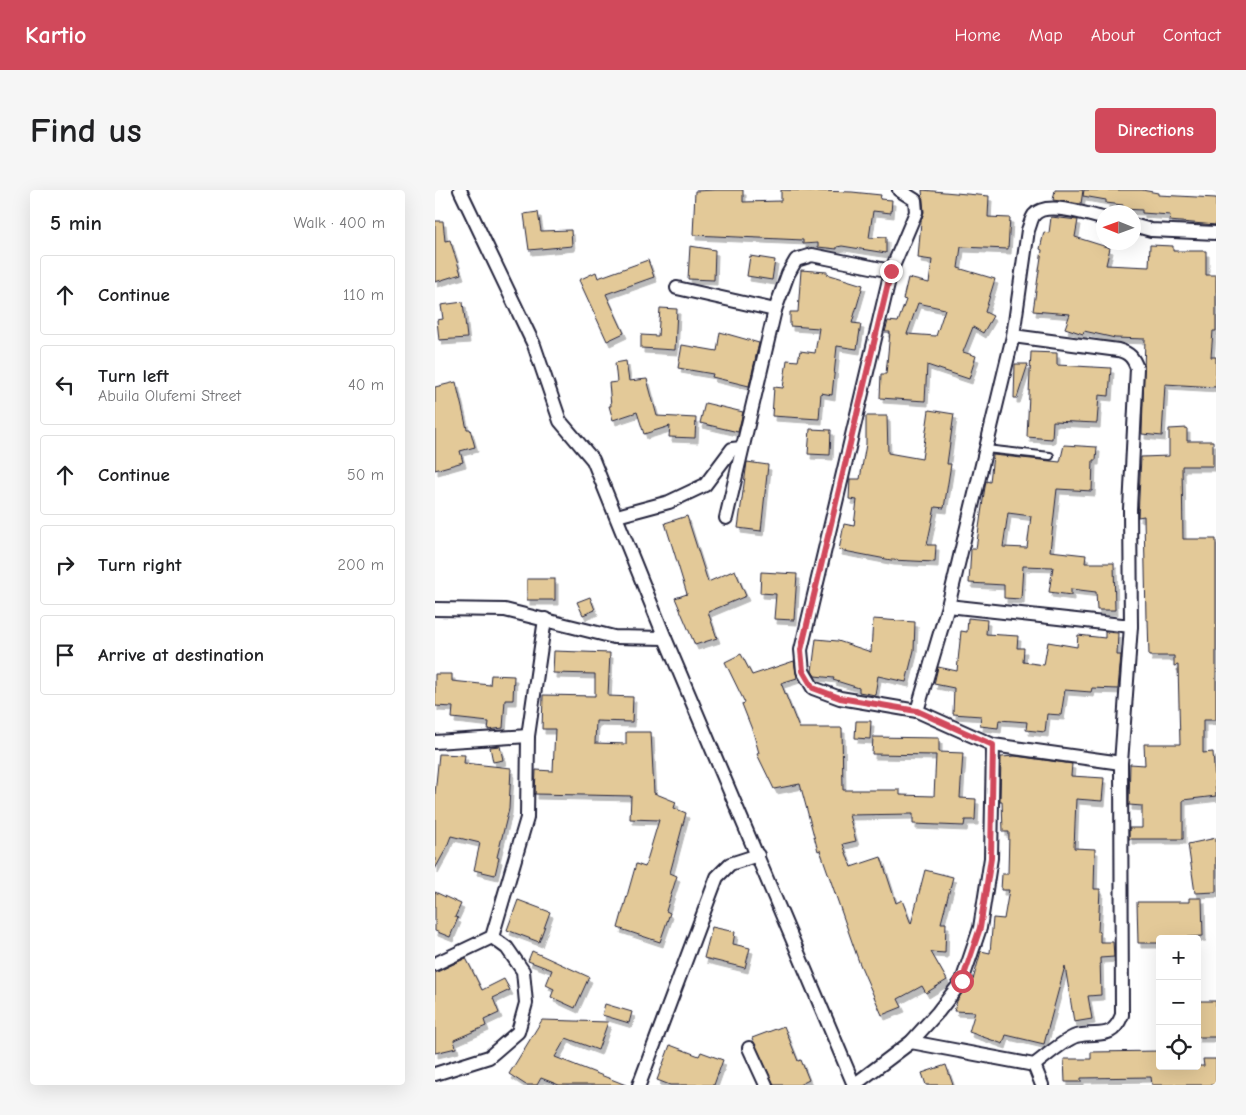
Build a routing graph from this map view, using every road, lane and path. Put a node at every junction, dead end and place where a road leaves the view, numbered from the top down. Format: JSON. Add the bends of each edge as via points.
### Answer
{"nodes":[{"id":1,"x":461,"y":190,"type":"edge"},
{"id":2,"x":899,"y":190,"type":"edge"},
{"id":3,"x":1096,"y":216,"type":"edge"},
{"id":4,"x":1141,"y":227,"type":"edge"},
{"id":5,"x":1216,"y":233,"type":"edge"},
{"id":6,"x":891,"y":271,"type":"junction"},
{"id":7,"x":677,"y":288,"type":"dead end"},
{"id":8,"x":775,"y":310,"type":"junction"},
{"id":9,"x":1013,"y":336,"type":"junction"},
{"id":10,"x":741,"y":448,"type":"junction"},
{"id":11,"x":986,"y":449,"type":"junction"},
{"id":12,"x":1050,"y":456,"type":"dead end"},
{"id":13,"x":617,"y":516,"type":"junction"},
{"id":14,"x":726,"y":518,"type":"dead end"},
{"id":15,"x":948,"y":606,"type":"junction"},
{"id":16,"x":435,"y":609,"type":"edge"},
{"id":17,"x":545,"y":619,"type":"junction"},
{"id":18,"x":1131,"y":626,"type":"junction"},
{"id":19,"x":665,"y":638,"type":"junction"},
{"id":20,"x":917,"y":711,"type":"junction"},
{"id":21,"x":528,"y":736,"type":"junction"},
{"id":22,"x":435,"y":742,"type":"edge"},
{"id":23,"x":993,"y":745,"type":"junction"},
{"id":24,"x":1121,"y":763,"type":"junction"},
{"id":25,"x":758,"y":854,"type":"junction"},
{"id":26,"x":492,"y":937,"type":"junction"},
{"id":27,"x":435,"y":964,"type":"edge"},
{"id":28,"x":911,"y":1042,"type":"junction"},
{"id":29,"x":749,"y":1048,"type":"dead end"},
{"id":30,"x":1034,"y":1065,"type":"junction"},
{"id":31,"x":435,"y":1074,"type":"edge"},
{"id":32,"x":639,"y":1085,"type":"edge"},
{"id":33,"x":766,"y":1085,"type":"edge"},
{"id":34,"x":854,"y":1085,"type":"edge"},
{"id":35,"x":1042,"y":1085,"type":"edge"}],
"edges":[{"from":1,"to":13,"type":"street","via":[[535,345],[560,421],[593,460]]},
{"from":2,"to":6,"type":"street","via":[[915,200],[916,212]]},
{"from":3,"to":9,"type":"street","via":[[1059,208],[1043,209],[1034,215],[1028,230]]},
{"from":4,"to":5,"type":"street"},
{"from":6,"to":8,"type":"street","via":[[812,255],[796,260]]},
{"from":6,"to":20,"type":"street","via":[[801,650],[803,671],[813,688],[840,698]]},
{"from":7,"to":8,"type":"street"},
{"from":8,"to":10,"type":"street"},
{"from":9,"to":11,"type":"street"},
{"from":9,"to":18,"type":"street","via":[[1118,350],[1133,358],[1137,368],[1129,509]]},
{"from":10,"to":13,"type":"street","via":[[731,449],[705,486],[678,498]]},
{"from":10,"to":14,"type":"street"},
{"from":11,"to":12,"type":"lane"},
{"from":11,"to":15,"type":"street"},
{"from":13,"to":19,"type":"street"},
{"from":15,"to":18,"type":"street"},
{"from":15,"to":20,"type":"street"},
{"from":16,"to":17,"type":"street","via":[[505,610]]},
{"from":17,"to":19,"type":"street","via":[[614,638]]},
{"from":17,"to":21,"type":"street"},
{"from":18,"to":24,"type":"street"},
{"from":19,"to":25,"type":"street"},
{"from":20,"to":23,"type":"street"},
{"from":21,"to":22,"type":"street"},
{"from":21,"to":26,"type":"street","via":[[527,818]]},
{"from":23,"to":24,"type":"street"},
{"from":23,"to":28,"type":"street","via":[[991,858],[980,928],[962,981]]},
{"from":24,"to":30,"type":"street","via":[[1122,1015],[1116,1028],[1108,1033],[1075,1036]]},
{"from":25,"to":32,"type":"street","via":[[730,864],[717,877]]},
{"from":25,"to":34,"type":"street"},
{"from":26,"to":27,"type":"street"},
{"from":26,"to":31,"type":"street","via":[[507,948],[523,971],[526,1003],[517,1032],[489,1057]]},
{"from":28,"to":30,"type":"street"},
{"from":28,"to":34,"type":"street"},
{"from":29,"to":33,"type":"street"},
{"from":30,"to":35,"type":"street"}]}
